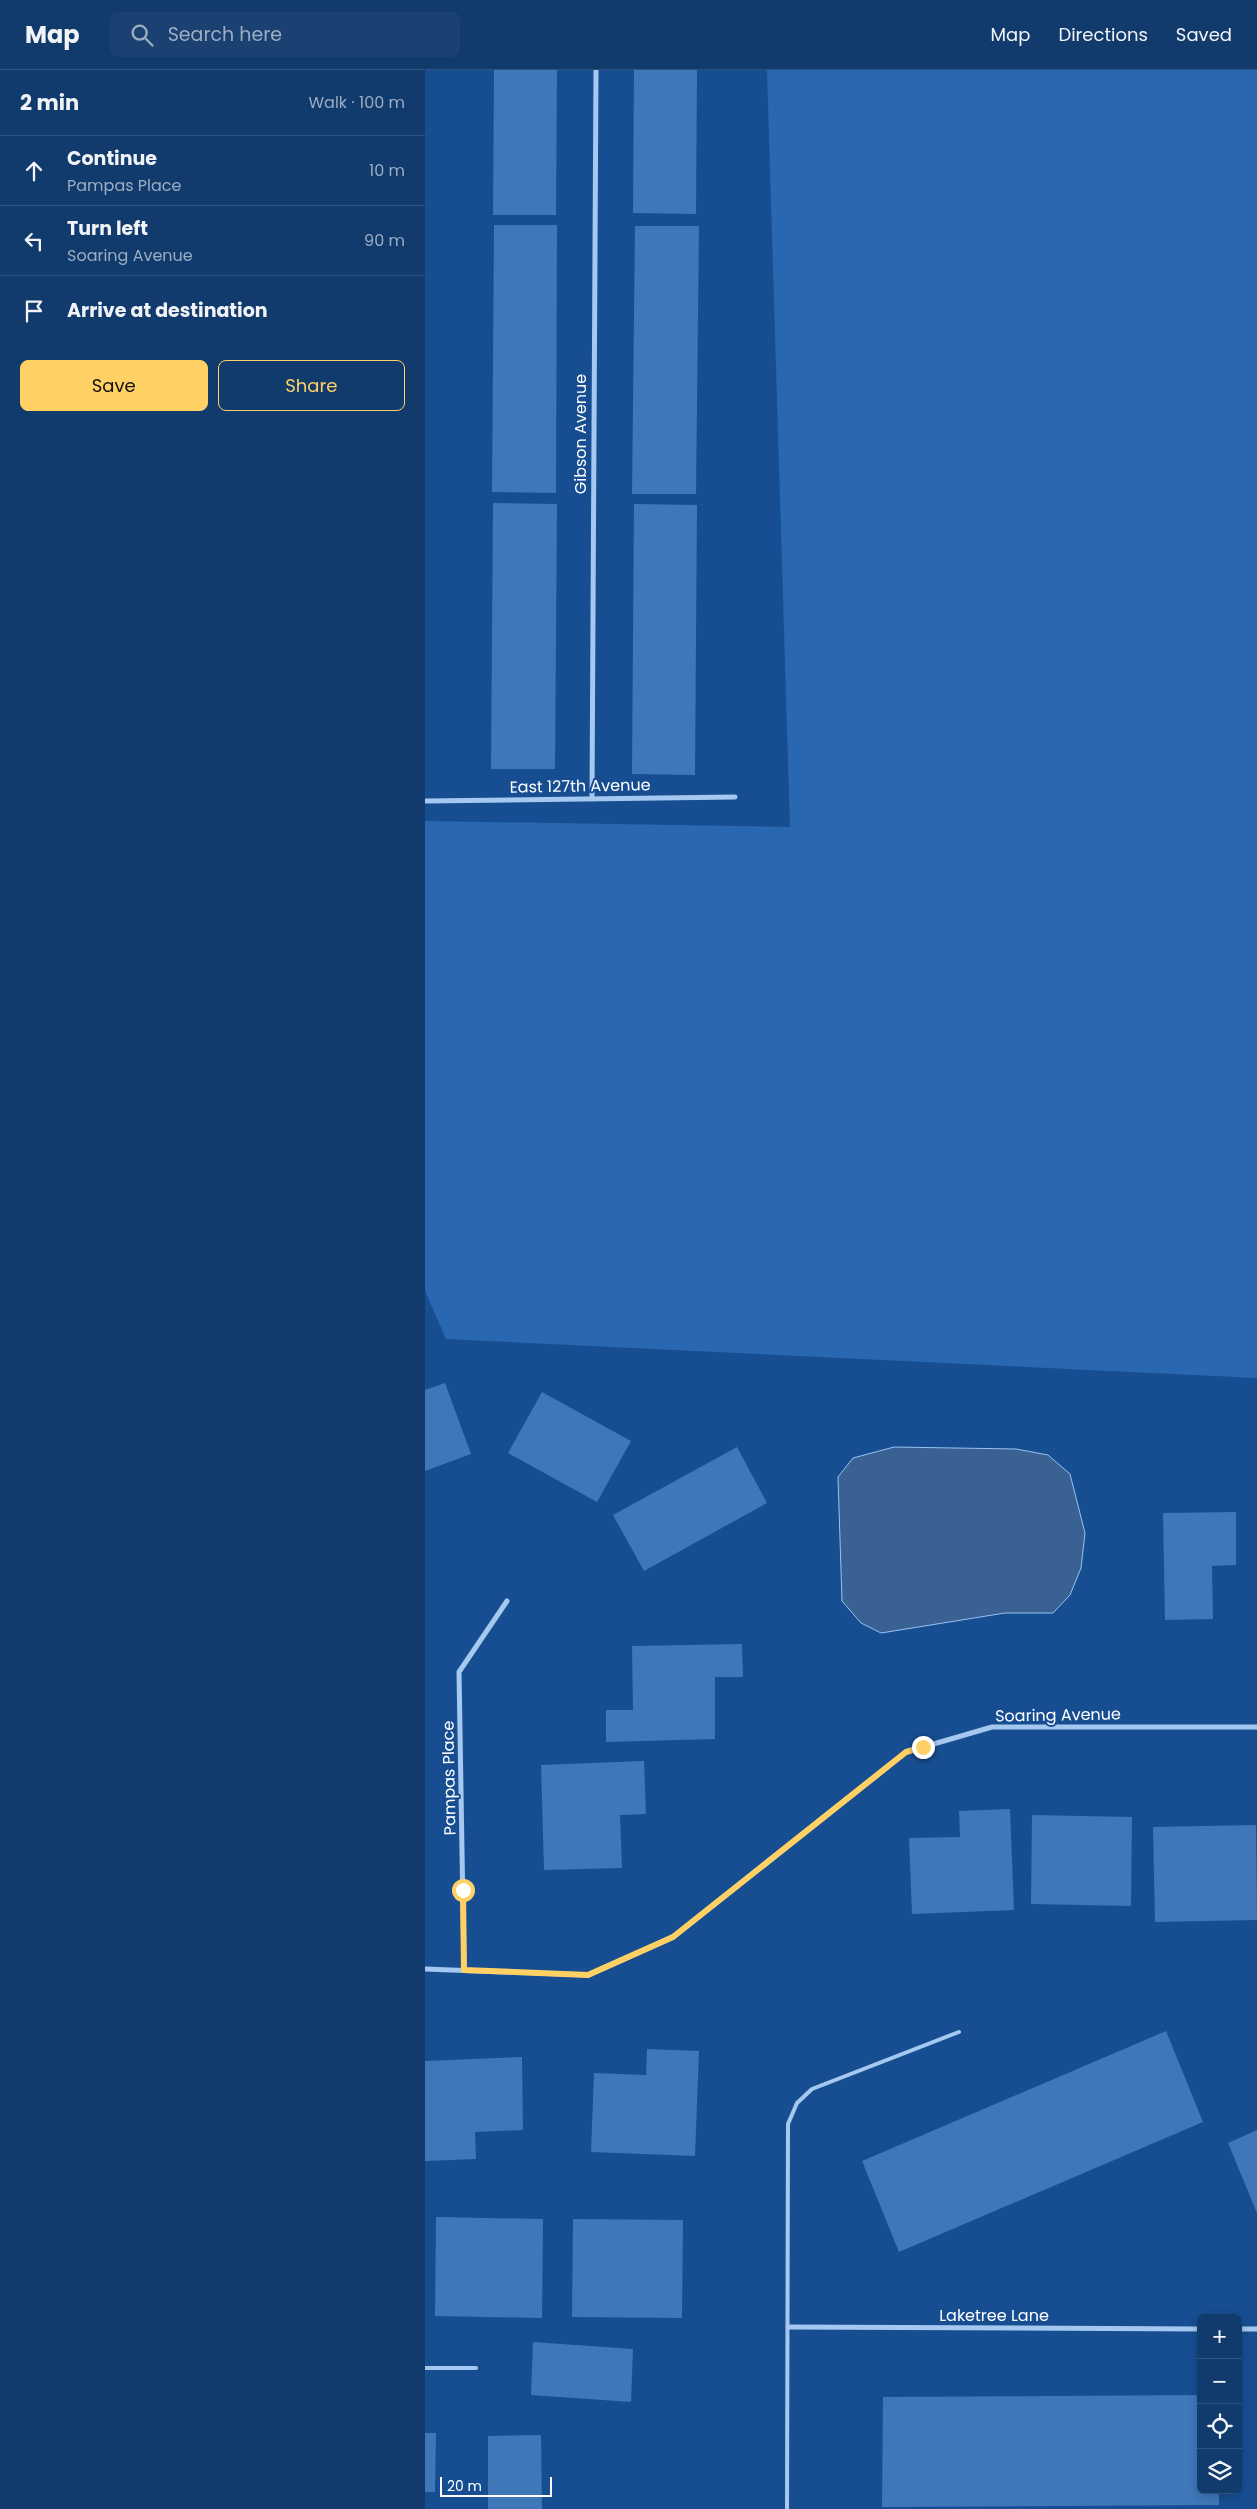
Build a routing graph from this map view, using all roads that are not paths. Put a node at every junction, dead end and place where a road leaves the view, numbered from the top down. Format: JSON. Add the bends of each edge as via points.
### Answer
{"nodes":[{"id":1,"x":596,"y":70,"type":"edge"},
{"id":2,"x":735,"y":797,"type":"dead end"},
{"id":3,"x":591,"y":799,"type":"junction"},
{"id":4,"x":425,"y":801,"type":"edge"},
{"id":5,"x":507,"y":1601,"type":"dead end"},
{"id":6,"x":1257,"y":1727,"type":"edge"},
{"id":7,"x":425,"y":1969,"type":"edge"},
{"id":8,"x":464,"y":1970,"type":"junction"},
{"id":9,"x":959,"y":2032,"type":"dead end"},
{"id":10,"x":788,"y":2327,"type":"junction"},
{"id":11,"x":1197,"y":2329,"type":"edge"},
{"id":12,"x":1242,"y":2329,"type":"edge"},
{"id":13,"x":1257,"y":2329,"type":"edge"},
{"id":14,"x":425,"y":2368,"type":"edge"},
{"id":15,"x":476,"y":2368,"type":"dead end"},
{"id":16,"x":787,"y":2509,"type":"edge"}],
"edges":[{"from":1,"to":3,"type":"street","name":"Gibson Avenue"},
{"from":2,"to":3,"type":"street","name":"East 127th Avenue"},
{"from":3,"to":4,"type":"street","name":"East 127th Avenue"},
{"from":5,"to":8,"type":"street","name":"Pampas Place","via":[[459,1672]]},
{"from":6,"to":8,"type":"street","name":"Soaring Avenue","via":[[992,1727],[906,1752],[673,1937],[588,1975]]},
{"from":7,"to":8,"type":"street","name":"Soaring Avenue"},
{"from":9,"to":10,"type":"lane","via":[[812,2090],[797,2103],[788,2124]]},
{"from":10,"to":11,"type":"street","name":"Laketree Lane"},
{"from":10,"to":16,"type":"lane"},
{"from":12,"to":13,"type":"street"},
{"from":14,"to":15,"type":"lane"}]}
